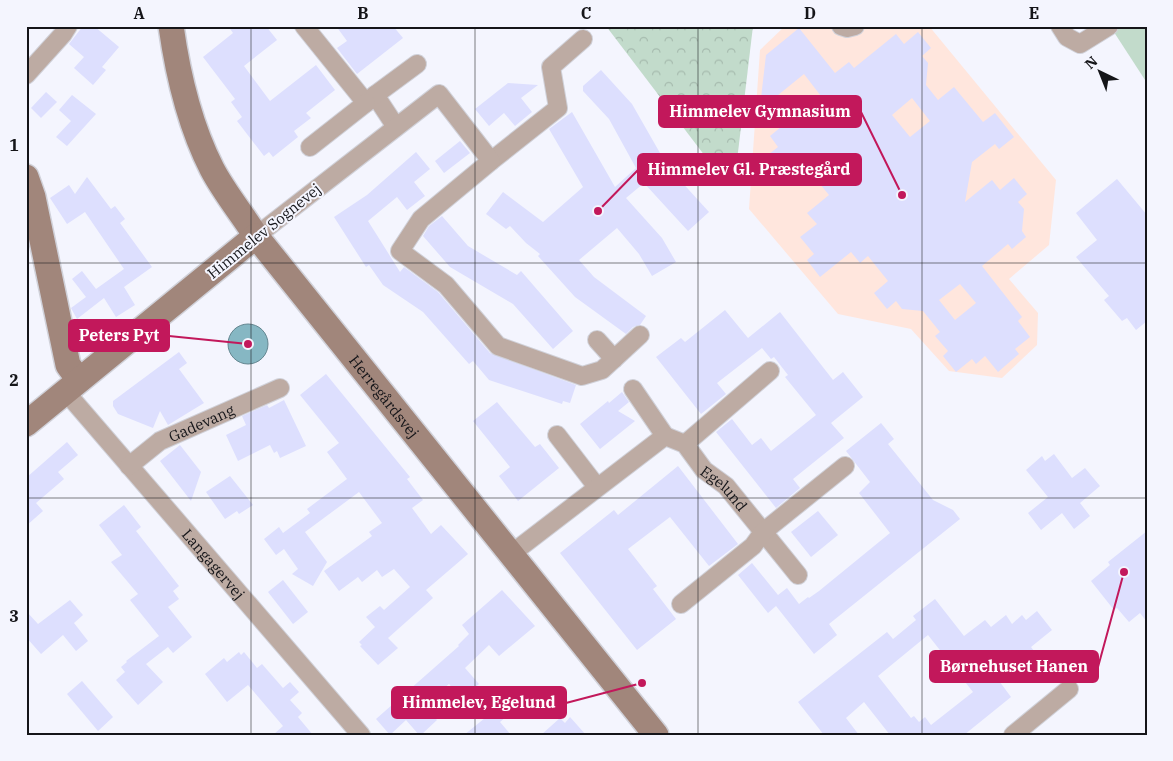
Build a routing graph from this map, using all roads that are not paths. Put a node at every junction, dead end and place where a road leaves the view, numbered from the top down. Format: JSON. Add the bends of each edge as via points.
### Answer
{"nodes":[{"id":1,"x":68,"y":26,"type":"edge"},
{"id":2,"x":171,"y":26,"type":"edge"},
{"id":3,"x":304,"y":26,"type":"edge"},
{"id":4,"x":841,"y":26,"type":"edge"},
{"id":5,"x":855,"y":26,"type":"edge"},
{"id":6,"x":1060,"y":26,"type":"edge"},
{"id":7,"x":1109,"y":26,"type":"edge"},
{"id":8,"x":583,"y":39,"type":"dead end"},
{"id":9,"x":417,"y":64,"type":"dead end"},
{"id":10,"x":26,"y":75,"type":"edge"},
{"id":11,"x":370,"y":99,"type":"junction"},
{"id":12,"x":396,"y":127,"type":"junction"},
{"id":13,"x":310,"y":147,"type":"dead end"},
{"id":14,"x":491,"y":161,"type":"junction"},
{"id":15,"x":26,"y":177,"type":"edge"},
{"id":16,"x":256,"y":236,"type":"junction"},
{"id":17,"x":640,"y":335,"type":"dead end"},
{"id":18,"x":597,"y":340,"type":"dead end"},
{"id":19,"x":614,"y":359,"type":"junction"},
{"id":20,"x":770,"y":371,"type":"dead end"},
{"id":21,"x":72,"y":386,"type":"junction"},
{"id":22,"x":280,"y":388,"type":"dead end"},
{"id":23,"x":633,"y":388,"type":"dead end"},
{"id":24,"x":26,"y":424,"type":"edge"},
{"id":25,"x":557,"y":435,"type":"dead end"},
{"id":26,"x":665,"y":436,"type":"junction"},
{"id":27,"x":685,"y":444,"type":"junction"},
{"id":28,"x":128,"y":466,"type":"junction"},
{"id":29,"x":845,"y":466,"type":"dead end"},
{"id":30,"x":597,"y":487,"type":"junction"},
{"id":31,"x":763,"y":532,"type":"junction"},
{"id":32,"x":511,"y":554,"type":"junction"},
{"id":33,"x":798,"y":576,"type":"dead end"},
{"id":34,"x":681,"y":604,"type":"dead end"},
{"id":35,"x":1069,"y":689,"type":"dead end"},
{"id":36,"x":361,"y":735,"type":"edge"},
{"id":37,"x":656,"y":735,"type":"edge"},
{"id":38,"x":1013,"y":735,"type":"edge"}],
"edges":[{"from":1,"to":10,"type":"street"},
{"from":2,"to":16,"type":"street","name":"Herregårdsvej","via":[[176,67],[191,121],[212,170]]},
{"from":3,"to":11,"type":"street"},
{"from":4,"to":5,"type":"street"},
{"from":6,"to":7,"type":"street","via":[[1067,37],[1080,44]]},
{"from":8,"to":14,"type":"street","via":[[551,66],[558,108]]},
{"from":9,"to":11,"type":"street"},
{"from":11,"to":12,"type":"street"},
{"from":11,"to":13,"type":"street"},
{"from":12,"to":14,"type":"street","name":"Himmelev Sognevej","via":[[439,94]]},
{"from":12,"to":16,"type":"street","name":"Himmelev Sognevej"},
{"from":14,"to":19,"type":"street","via":[[421,219],[400,251],[446,286],[498,346],[582,376],[602,370]]},
{"from":15,"to":21,"type":"street","via":[[33,197]]},
{"from":16,"to":21,"type":"street","name":"Himmelev Sognevej"},
{"from":16,"to":32,"type":"street","name":"Herregårdsvej"},
{"from":17,"to":19,"type":"street"},
{"from":18,"to":19,"type":"street"},
{"from":20,"to":27,"type":"street"},
{"from":21,"to":24,"type":"street","name":"Himmelev Sognevej"},
{"from":21,"to":28,"type":"street","name":"Langagervej"},
{"from":22,"to":28,"type":"street","name":"Gadevang","via":[[160,441]]},
{"from":23,"to":26,"type":"street"},
{"from":25,"to":30,"type":"street"},
{"from":26,"to":27,"type":"street"},
{"from":26,"to":30,"type":"street"},
{"from":27,"to":31,"type":"street","name":"Egelund","via":[[704,470],[726,486]]},
{"from":28,"to":36,"type":"street","name":"Langagervej"},
{"from":29,"to":31,"type":"street"},
{"from":30,"to":32,"type":"street"},
{"from":31,"to":33,"type":"street","name":"Egelund"},
{"from":31,"to":34,"type":"street","via":[[753,546]]},
{"from":32,"to":37,"type":"street","name":"Herregårdsvej"},
{"from":35,"to":38,"type":"street"}]}
